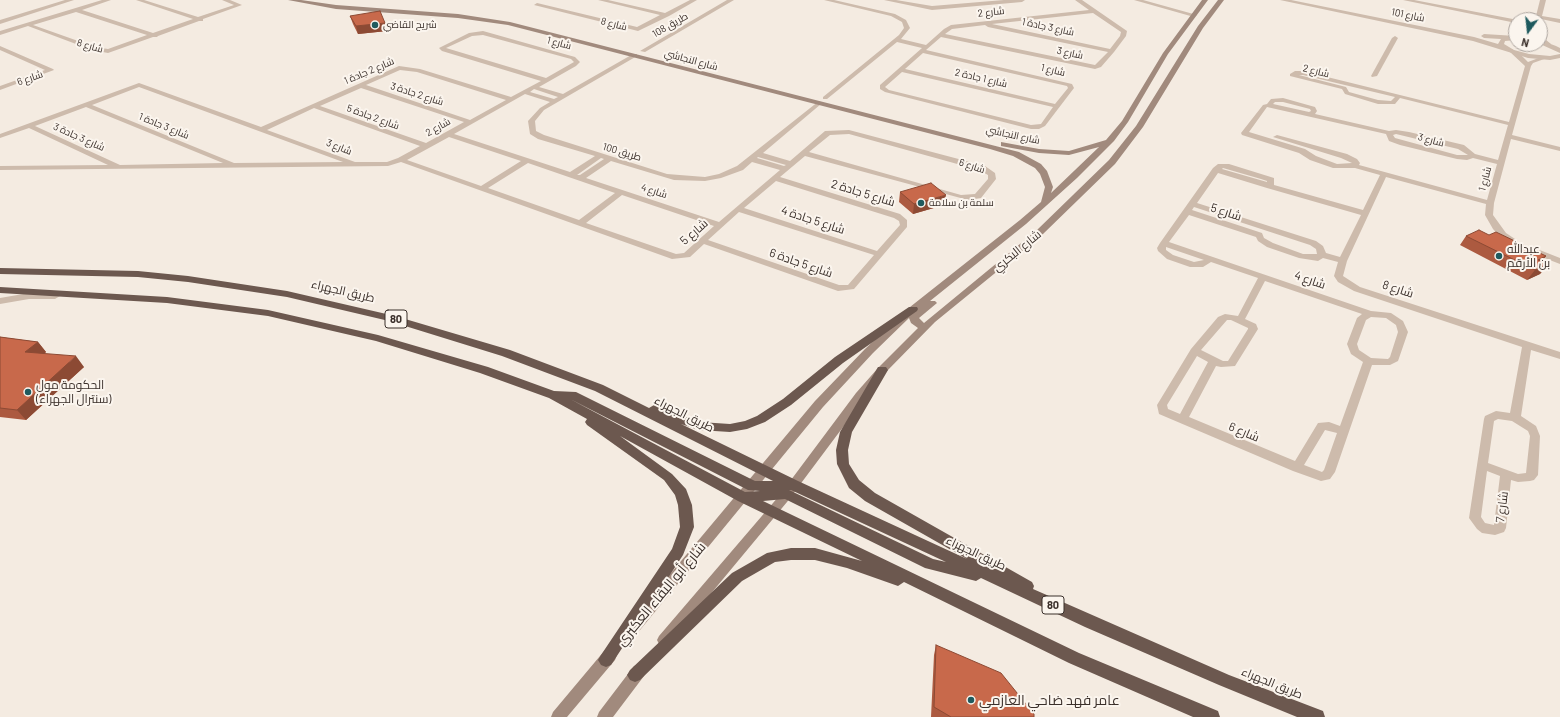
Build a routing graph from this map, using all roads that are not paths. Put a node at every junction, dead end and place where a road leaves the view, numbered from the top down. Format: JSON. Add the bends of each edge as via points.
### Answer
{"nodes":[{"id":1,"x":71,"y":0,"type":"edge"},
{"id":2,"x":108,"y":0,"type":"edge"},
{"id":3,"x":139,"y":0,"type":"edge"},
{"id":4,"x":225,"y":0,"type":"edge"},
{"id":5,"x":291,"y":0,"type":"edge"},
{"id":6,"x":325,"y":0,"type":"edge"},
{"id":7,"x":545,"y":0,"type":"edge"},
{"id":8,"x":601,"y":0,"type":"edge"},
{"id":9,"x":692,"y":0,"type":"edge"},
{"id":10,"x":714,"y":0,"type":"edge"},
{"id":11,"x":827,"y":0,"type":"edge"},
{"id":12,"x":887,"y":0,"type":"edge"},
{"id":13,"x":915,"y":0,"type":"edge"},
{"id":14,"x":966,"y":0,"type":"edge"},
{"id":15,"x":1022,"y":0,"type":"edge"},
{"id":16,"x":1078,"y":0,"type":"edge"},
{"id":17,"x":1137,"y":0,"type":"edge"},
{"id":18,"x":1205,"y":0,"type":"edge"},
{"id":19,"x":1221,"y":0,"type":"edge"},
{"id":20,"x":1283,"y":0,"type":"edge"},
{"id":21,"x":1303,"y":0,"type":"edge"},
{"id":22,"x":1406,"y":0,"type":"edge"},
{"id":23,"x":1543,"y":0,"type":"edge"},
{"id":24,"x":729,"y":1,"type":"edge"},
{"id":25,"x":845,"y":2,"type":"edge"},
{"id":26,"x":909,"y":5,"type":"junction"},
{"id":27,"x":957,"y":7,"type":"junction"},
{"id":28,"x":1331,"y":8,"type":"junction"},
{"id":29,"x":77,"y":10,"type":"junction"},
{"id":30,"x":1095,"y":11,"type":"junction"},
{"id":31,"x":1540,"y":12,"type":"edge"},
{"id":32,"x":667,"y":15,"type":"junction"},
{"id":33,"x":1194,"y":15,"type":"junction"},
{"id":34,"x":1508,"y":19,"type":"edge"},
{"id":35,"x":201,"y":20,"type":"junction"},
{"id":36,"x":1548,"y":20,"type":"edge"},
{"id":37,"x":1560,"y":21,"type":"edge"},
{"id":38,"x":0,"y":22,"type":"edge"},
{"id":39,"x":980,"y":23,"type":"junction"},
{"id":40,"x":29,"y":25,"type":"junction"},
{"id":41,"x":19,"y":28,"type":"junction"},
{"id":42,"x":559,"y":30,"type":"junction"},
{"id":43,"x":2,"y":32,"type":"edge"},
{"id":44,"x":571,"y":33,"type":"junction"},
{"id":45,"x":550,"y":34,"type":"junction"},
{"id":46,"x":940,"y":35,"type":"junction"},
{"id":47,"x":155,"y":36,"type":"junction"},
{"id":48,"x":565,"y":37,"type":"junction"},
{"id":49,"x":899,"y":38,"type":"junction"},
{"id":50,"x":1395,"y":38,"type":"dead end"},
{"id":51,"x":1508,"y":38,"type":"joint"},
{"id":52,"x":1548,"y":43,"type":"edge"},
{"id":53,"x":927,"y":47,"type":"junction"},
{"id":54,"x":0,"y":48,"type":"edge"},
{"id":55,"x":1505,"y":48,"type":"junction"},
{"id":56,"x":1557,"y":48,"type":"edge"},
{"id":57,"x":1508,"y":50,"type":"edge"},
{"id":58,"x":643,"y":51,"type":"junction"},
{"id":59,"x":1112,"y":51,"type":"junction"},
{"id":60,"x":1512,"y":52,"type":"joint"},
{"id":61,"x":636,"y":55,"type":"junction"},
{"id":62,"x":1558,"y":57,"type":"edge"},
{"id":63,"x":1544,"y":58,"type":"junction"},
{"id":64,"x":1160,"y":62,"type":"junction"},
{"id":65,"x":1528,"y":66,"type":"junction"},
{"id":66,"x":901,"y":70,"type":"junction"},
{"id":67,"x":1374,"y":76,"type":"dead end"},
{"id":68,"x":546,"y":80,"type":"junction"},
{"id":69,"x":359,"y":85,"type":"junction"},
{"id":70,"x":1345,"y":86,"type":"junction"},
{"id":71,"x":533,"y":87,"type":"junction"},
{"id":72,"x":0,"y":88,"type":"edge"},
{"id":73,"x":1162,"y":88,"type":"junction"},
{"id":74,"x":524,"y":92,"type":"junction"},
{"id":75,"x":563,"y":96,"type":"junction"},
{"id":76,"x":1398,"y":98,"type":"junction"},
{"id":77,"x":510,"y":99,"type":"junction"},
{"id":78,"x":554,"y":101,"type":"junction"},
{"id":79,"x":822,"y":101,"type":"junction"},
{"id":80,"x":85,"y":104,"type":"junction"},
{"id":81,"x":314,"y":106,"type":"junction"},
{"id":82,"x":1057,"y":106,"type":"junction"},
{"id":83,"x":470,"y":122,"type":"junction"},
{"id":84,"x":1511,"y":124,"type":"junction"},
{"id":85,"x":28,"y":125,"type":"junction"},
{"id":86,"x":927,"y":127,"type":"junction"},
{"id":87,"x":263,"y":129,"type":"junction"},
{"id":88,"x":448,"y":134,"type":"junction"},
{"id":89,"x":0,"y":136,"type":"edge"},
{"id":90,"x":1509,"y":136,"type":"junction"},
{"id":91,"x":1111,"y":139,"type":"junction"},
{"id":92,"x":426,"y":146,"type":"junction"},
{"id":93,"x":1304,"y":148,"type":"junction"},
{"id":94,"x":1560,"y":149,"type":"edge"},
{"id":95,"x":804,"y":153,"type":"junction"},
{"id":96,"x":758,"y":154,"type":"junction"},
{"id":97,"x":600,"y":156,"type":"junction"},
{"id":98,"x":609,"y":159,"type":"junction"},
{"id":99,"x":752,"y":159,"type":"junction"},
{"id":100,"x":401,"y":160,"type":"junction"},
{"id":101,"x":528,"y":160,"type":"junction"},
{"id":102,"x":1501,"y":164,"type":"junction"},
{"id":103,"x":358,"y":165,"type":"junction"},
{"id":104,"x":236,"y":166,"type":"junction"},
{"id":105,"x":788,"y":166,"type":"junction"},
{"id":106,"x":1355,"y":166,"type":"junction"},
{"id":107,"x":0,"y":168,"type":"edge"},
{"id":108,"x":121,"y":168,"type":"junction"},
{"id":109,"x":1384,"y":174,"type":"junction"},
{"id":110,"x":571,"y":175,"type":"junction"},
{"id":111,"x":581,"y":178,"type":"junction"},
{"id":112,"x":774,"y":178,"type":"junction"},
{"id":113,"x":483,"y":188,"type":"junction"},
{"id":114,"x":621,"y":192,"type":"junction"},
{"id":115,"x":1043,"y":203,"type":"junction"},
{"id":116,"x":1490,"y":203,"type":"junction"},
{"id":117,"x":1189,"y":208,"type":"junction"},
{"id":118,"x":738,"y":209,"type":"junction"},
{"id":119,"x":1366,"y":214,"type":"junction"},
{"id":120,"x":580,"y":223,"type":"junction"},
{"id":121,"x":720,"y":225,"type":"junction"},
{"id":122,"x":1261,"y":231,"type":"junction"},
{"id":123,"x":702,"y":241,"type":"junction"},
{"id":124,"x":879,"y":254,"type":"junction"},
{"id":125,"x":1322,"y":255,"type":"junction"},
{"id":126,"x":1343,"y":261,"type":"junction"},
{"id":127,"x":1560,"y":261,"type":"edge"},
{"id":128,"x":0,"y":270,"type":"edge"},
{"id":129,"x":1262,"y":277,"type":"junction"},
{"id":130,"x":940,"y":289,"type":"junction"},
{"id":131,"x":0,"y":290,"type":"edge"},
{"id":132,"x":109,"y":296,"type":"junction"},
{"id":133,"x":0,"y":301,"type":"edge"},
{"id":134,"x":1393,"y":301,"type":"junction"},
{"id":135,"x":913,"y":309,"type":"junction"},
{"id":136,"x":1370,"y":314,"type":"junction"},
{"id":137,"x":1388,"y":315,"type":"junction"},
{"id":138,"x":1240,"y":320,"type":"junction"},
{"id":139,"x":924,"y":327,"type":"junction"},
{"id":140,"x":1527,"y":345,"type":"junction"},
{"id":141,"x":1195,"y":351,"type":"junction"},
{"id":142,"x":1560,"y":356,"type":"edge"},
{"id":143,"x":1368,"y":361,"type":"junction"},
{"id":144,"x":1214,"y":362,"type":"junction"},
{"id":145,"x":882,"y":370,"type":"junction"},
{"id":146,"x":599,"y":388,"type":"junction"},
{"id":147,"x":553,"y":395,"type":"junction"},
{"id":148,"x":1514,"y":417,"type":"junction"},
{"id":149,"x":1182,"y":420,"type":"junction"},
{"id":150,"x":1343,"y":431,"type":"junction"},
{"id":151,"x":1482,"y":465,"type":"junction"},
{"id":152,"x":1297,"y":468,"type":"junction"},
{"id":153,"x":765,"y":471,"type":"junction"},
{"id":154,"x":1506,"y":474,"type":"junction"},
{"id":155,"x":752,"y":486,"type":"junction"},
{"id":156,"x":790,"y":490,"type":"junction"},
{"id":157,"x":743,"y":497,"type":"junction"},
{"id":158,"x":772,"y":511,"type":"junction"},
{"id":159,"x":1090,"y":622,"type":"junction"},
{"id":160,"x":1010,"y":627,"type":"junction"},
{"id":161,"x":606,"y":660,"type":"junction"},
{"id":162,"x":635,"y":675,"type":"junction"},
{"id":163,"x":558,"y":717,"type":"edge"},
{"id":164,"x":604,"y":717,"type":"edge"},
{"id":165,"x":1212,"y":717,"type":"edge"},
{"id":166,"x":1317,"y":717,"type":"edge"}],
"edges":[{"from":1,"to":38,"type":"street"},
{"from":2,"to":29,"type":"street"},
{"from":3,"to":35,"type":"street"},
{"from":4,"to":35,"type":"street","name":"شارع 8","via":[[239,6]]},
{"from":5,"to":45,"type":"main road","name":"شارع النجاشي","via":[[351,9],[472,17]]},
{"from":6,"to":42,"type":"main road","name":"شارع النجاشي","via":[[478,13]]},
{"from":7,"to":32,"type":"street","name":"شارع 8","via":[[536,5],[634,29],[642,29]]},
{"from":8,"to":32,"type":"street"},
{"from":9,"to":32,"type":"street","name":"شارع 8"},
{"from":10,"to":24,"type":"street","name":"طريق 108"},
{"from":11,"to":25,"type":"street"},
{"from":12,"to":26,"type":"street"},
{"from":13,"to":26,"type":"street"},
{"from":14,"to":27,"type":"street"},
{"from":15,"to":27,"type":"street"},
{"from":16,"to":30,"type":"street","name":"شارع 3"},
{"from":17,"to":33,"type":"street"},
{"from":18,"to":33,"type":"main road","name":"شارع البكري"},
{"from":19,"to":73,"type":"main road","name":"شارع البكري","via":[[1200,27]]},
{"from":20,"to":28,"type":"street","name":"شارع 101"},
{"from":21,"to":28,"type":"street","name":"شارع 101"},
{"from":22,"to":34,"type":"street","via":[[1453,7],[1457,13],[1503,22]]},
{"from":23,"to":31,"type":"street"},
{"from":24,"to":58,"type":"street","name":"طريق 108"},
{"from":25,"to":49,"type":"street","via":[[904,21],[907,28]]},
{"from":26,"to":27,"type":"street","via":[[932,8]]},
{"from":28,"to":51,"type":"street","name":"شارع 101","via":[[1471,34]]},
{"from":28,"to":55,"type":"street","name":"شارع 101","via":[[1480,40]]},
{"from":29,"to":40,"type":"street"},
{"from":29,"to":47,"type":"street"},
{"from":30,"to":39,"type":"street","name":"شارع 2"},
{"from":30,"to":59,"type":"street","name":"شارع 3","via":[[1124,31]]},
{"from":33,"to":64,"type":"main road","name":"شارع البكري"},
{"from":35,"to":47,"type":"street","name":"شارع 8"},
{"from":36,"to":37,"type":"street"},
{"from":38,"to":41,"type":"street"},
{"from":39,"to":46,"type":"street","name":"شارع 2","via":[[955,26]]},
{"from":39,"to":59,"type":"street","name":"شارع 3 جادة 1"},
{"from":40,"to":41,"type":"street"},
{"from":40,"to":47,"type":"street","name":"شارع 8","via":[[101,51],[117,49]]},
{"from":41,"to":43,"type":"street"},
{"from":42,"to":44,"type":"main road","name":"شارع النجاشي"},
{"from":42,"to":45,"type":"main road"},
{"from":44,"to":48,"type":"main road","via":[[565,34]]},
{"from":44,"to":58,"type":"main road","name":"شارع النجاشي"},
{"from":45,"to":48,"type":"main road","name":"شارع النجاشي"},
{"from":46,"to":53,"type":"street","name":"شارع 2"},
{"from":46,"to":59,"type":"street","name":"شارع 3","via":[[1088,67],[1099,66]]},
{"from":48,"to":61,"type":"main road","name":"شارع النجاشي"},
{"from":49,"to":53,"type":"street"},
{"from":49,"to":79,"type":"street"},
{"from":50,"to":67,"type":"street"},
{"from":51,"to":55,"type":"street","via":[[1500,42]]},
{"from":52,"to":56,"type":"street"},
{"from":53,"to":66,"type":"street","name":"شارع 1"},
{"from":53,"to":82,"type":"street","name":"شارع 1","via":[[1070,85],[1071,88]]},
{"from":54,"to":72,"type":"street","name":"شارع 6","via":[[51,70]]},
{"from":55,"to":57,"type":"street","name":"شارع 101"},
{"from":58,"to":79,"type":"main road","name":"شارع النجاشي"},
{"from":60,"to":63,"type":"street"},
{"from":60,"to":65,"type":"street"},
{"from":61,"to":75,"type":"street","name":"طريق 100"},
{"from":61,"to":79,"type":"main road","name":"شارع النجاشي"},
{"from":62,"to":63,"type":"street"},
{"from":63,"to":65,"type":"street","via":[[1531,62]]},
{"from":64,"to":73,"type":"main road","via":[[1170,65]]},
{"from":64,"to":91,"type":"main road","name":"شارع البكري","via":[[1125,122]]},
{"from":65,"to":84,"type":"street","name":"شارع 1"},
{"from":66,"to":82,"type":"street","name":"شارع 1 جادة 2"},
{"from":66,"to":82,"type":"street","name":"شارع 1","via":[[882,86],[883,90],[1031,127],[1043,125]]},
{"from":68,"to":68,"type":"street","name":"شارع 1","via":[[574,65],[577,60],[483,33],[471,34],[442,48]]},
{"from":68,"to":71,"type":"street","name":"شارع 2"},
{"from":69,"to":77,"type":"street","name":"شارع 2 جادة 1","via":[[394,70],[407,68]]},
{"from":69,"to":81,"type":"street","name":"شارع 2 جادة 1"},
{"from":69,"to":83,"type":"street","name":"شارع 2 جادة 3"},
{"from":70,"to":70,"type":"street","name":"شارع 2","via":[[1298,73],[1292,75]]},
{"from":70,"to":76,"type":"street","name":"شارع 2"},
{"from":70,"to":76,"type":"street","name":"شارع 2","via":[[1347,93],[1378,102],[1393,103]]},
{"from":71,"to":74,"type":"street","name":"شارع 2"},
{"from":71,"to":75,"type":"street"},
{"from":73,"to":139,"type":"main road","name":"شارع البكري","via":[[1139,127],[1112,162],[1040,232]]},
{"from":74,"to":77,"type":"street","name":"شارع 2"},
{"from":74,"to":78,"type":"street"},
{"from":75,"to":78,"type":"street","name":"طريق 100"},
{"from":76,"to":84,"type":"street","name":"شارع 2","via":[[1480,120]]},
{"from":77,"to":83,"type":"street","name":"شارع 2"},
{"from":78,"to":97,"type":"street","name":"طريق 100","via":[[531,121],[533,132],[540,137]]},
{"from":79,"to":86,"type":"main road","name":"شارع النجاشي"},
{"from":79,"to":96,"type":"street","name":"طريق 100"},
{"from":80,"to":85,"type":"street","name":"شارع 3"},
{"from":80,"to":87,"type":"street","name":"شارع 3","via":[[139,85]]},
{"from":80,"to":104,"type":"street","name":"شارع 3 جادة 1"},
{"from":81,"to":87,"type":"street","name":"شارع 2 جادة 1"},
{"from":81,"to":92,"type":"street","name":"شارع 2 جادة 5"},
{"from":83,"to":88,"type":"street","name":"شارع 2"},
{"from":84,"to":90,"type":"street","name":"شارع 1"},
{"from":85,"to":89,"type":"street","name":"شارع 3"},
{"from":85,"to":108,"type":"street","name":"شارع 3 جادة 3"},
{"from":86,"to":91,"type":"main road","name":"شارع النجاشي","via":[[1039,152],[1069,152],[1091,148]]},
{"from":86,"to":115,"type":"main road","name":"شارع النجاشي","via":[[1016,154],[1038,166],[1044,173],[1049,187]]},
{"from":87,"to":103,"type":"street","name":"شارع 3"},
{"from":88,"to":92,"type":"street","name":"شارع 2"},
{"from":88,"to":101,"type":"street","name":"شارع 4"},
{"from":90,"to":94,"type":"street"},
{"from":90,"to":102,"type":"street","name":"شارع 1"},
{"from":91,"to":115,"type":"main road","name":"شارع البكري"},
{"from":92,"to":100,"type":"street","name":"شارع 2"},
{"from":93,"to":102,"type":"street","name":"شارع 3","via":[[1248,128],[1265,106],[1270,105],[1389,134],[1392,139],[1403,143],[1457,158],[1472,156]]},
{"from":93,"to":106,"type":"street","name":"شارع 3","via":[[1310,157],[1336,166]]},
{"from":93,"to":106,"type":"street","name":"شارع 3","via":[[1349,158],[1356,163]]},
{"from":95,"to":95,"type":"street","name":"شارع 6","via":[[960,197],[978,196],[992,179],[992,175],[982,168],[849,132],[828,133]]},
{"from":95,"to":105,"type":"street","name":"شارع 5"},
{"from":96,"to":99,"type":"street","name":"طريق 100"},
{"from":96,"to":105,"type":"street"},
{"from":97,"to":98,"type":"street","name":"طريق 100"},
{"from":97,"to":110,"type":"street"},
{"from":98,"to":99,"type":"street","name":"طريق 100","via":[[665,176],[688,179],[721,176],[740,168]]},
{"from":98,"to":111,"type":"street"},
{"from":99,"to":105,"type":"street"},
{"from":100,"to":103,"type":"street","name":"شارع 2","via":[[388,164]]},
{"from":100,"to":113,"type":"street","name":"شارع 5"},
{"from":101,"to":110,"type":"street","name":"شارع 4"},
{"from":101,"to":113,"type":"street"},
{"from":102,"to":116,"type":"street","name":"شارع 1"},
{"from":103,"to":104,"type":"street","name":"شارع 3"},
{"from":104,"to":108,"type":"street","name":"شارع 3"},
{"from":105,"to":112,"type":"street","name":"شارع 5"},
{"from":106,"to":109,"type":"street"},
{"from":107,"to":108,"type":"street","name":"شارع 3"},
{"from":109,"to":116,"type":"street"},
{"from":109,"to":119,"type":"street","name":"شارع 8"},
{"from":110,"to":111,"type":"street","name":"شارع 4"},
{"from":111,"to":114,"type":"street","name":"شارع 4"},
{"from":112,"to":118,"type":"street","name":"شارع 5"},
{"from":112,"to":124,"type":"street","name":"شارع 5 جادة 2","via":[[903,220],[904,225]]},
{"from":113,"to":120,"type":"street","name":"شارع 5"},
{"from":114,"to":120,"type":"street"},
{"from":114,"to":121,"type":"street","name":"شارع 4"},
{"from":115,"to":130,"type":"main road","name":"شارع البكري"},
{"from":116,"to":127,"type":"street","name":"شارع 1","via":[[1489,215],[1503,235],[1518,245]]},
{"from":117,"to":119,"type":"street","name":"شارع 4","via":[[1216,170]]},
{"from":117,"to":122,"type":"street","name":"شارع 5"},
{"from":117,"to":129,"type":"street","name":"شارع 4","via":[[1164,243]]},
{"from":118,"to":121,"type":"street","name":"شارع 5"},
{"from":118,"to":124,"type":"street","name":"شارع 5 جادة 4"},
{"from":119,"to":126,"type":"street","name":"شارع 8"},
{"from":120,"to":123,"type":"street","name":"شارع 5","via":[[675,257],[687,255]]},
{"from":121,"to":123,"type":"street","name":"شارع 5"},
{"from":122,"to":125,"type":"street","name":"شارع 5","via":[[1313,243],[1320,248]]},
{"from":122,"to":125,"type":"street","name":"شارع 5","via":[[1262,239],[1270,245],[1302,256],[1318,258]]},
{"from":123,"to":124,"type":"street","name":"شارع 5 جادة 6","via":[[838,288],[851,287]]},
{"from":125,"to":126,"type":"street","name":"شارع 5"},
{"from":126,"to":134,"type":"street","name":"شارع 8","via":[[1338,276],[1341,280],[1357,289]]},
{"from":128,"to":146,"type":"highway","name":"طريق الجهراء","number":"80","via":[[138,274],[287,294],[448,334]]},
{"from":129,"to":136,"type":"street","name":"شارع 4"},
{"from":129,"to":138,"type":"street"},
{"from":130,"to":135,"type":"main road","name":"شارع البكري"},
{"from":130,"to":139,"type":"main road","via":[[937,299],[914,317],[914,321]]},
{"from":131,"to":132,"type":"highway","number":"80"},
{"from":132,"to":133,"type":"street","via":[[29,296]]},
{"from":132,"to":147,"type":"highway","number":"80","via":[[206,304],[314,322],[432,354]]},
{"from":134,"to":137,"type":"street"},
{"from":134,"to":140,"type":"street","name":"شارع 8"},
{"from":135,"to":146,"type":"highway","via":[[839,360],[786,402],[747,425],[730,428],[699,426]]},
{"from":135,"to":153,"type":"main road","name":"شارع البكري","via":[[868,351],[819,404]]},
{"from":136,"to":137,"type":"street","name":"شارع 4"},
{"from":136,"to":143,"type":"street","via":[[1362,318],[1352,344],[1355,352]]},
{"from":137,"to":143,"type":"street","via":[[1400,323],[1403,332],[1394,359],[1385,363]]},
{"from":138,"to":141,"type":"street","name":"شارع 6","via":[[1229,316],[1221,319]]},
{"from":138,"to":144,"type":"street","via":[[1251,325],[1253,329],[1231,364]]},
{"from":139,"to":145,"type":"main road","name":"شارع البكري"},
{"from":140,"to":142,"type":"street","name":"شارع 8"},
{"from":140,"to":148,"type":"street"},
{"from":141,"to":144,"type":"street"},
{"from":141,"to":149,"type":"street","name":"شارع 6","via":[[1162,405],[1163,411]]},
{"from":143,"to":150,"type":"street","name":"شارع 6"},
{"from":144,"to":149,"type":"street"},
{"from":145,"to":156,"type":"main road","name":"شارع البكري"},
{"from":145,"to":159,"type":"highway","via":[[846,432],[842,450],[843,464],[854,484],[870,497]]},
{"from":146,"to":153,"type":"highway","name":"طريق الجهراء","number":"80"},
{"from":147,"to":155,"type":"highway","via":[[572,396]]},
{"from":147,"to":157,"type":"highway","number":"80"},
{"from":147,"to":161,"type":"highway","via":[[668,477],[681,493],[685,505],[687,528],[678,551]]},
{"from":148,"to":151,"type":"street","name":"شارع 7","via":[[1496,415],[1490,419]]},
{"from":148,"to":154,"type":"street","name":"شارع 7","via":[[1532,429],[1536,436],[1532,476],[1525,478]]},
{"from":149,"to":152,"type":"street","name":"شارع 6"},
{"from":150,"to":152,"type":"street","via":[[1329,426],[1320,427]]},
{"from":150,"to":152,"type":"street","name":"شارع 6","via":[[1326,476],[1316,476]]},
{"from":151,"to":154,"type":"street","name":"شارع 7"},
{"from":151,"to":154,"type":"street","name":"شارع 7","via":[[1475,518],[1481,526],[1492,530],[1500,528]]},
{"from":153,"to":155,"type":"main road","name":"شارع أبو البقاء العكبري"},
{"from":153,"to":156,"type":"highway","name":"طريق الجهراء","number":"80"},
{"from":155,"to":156,"type":"highway"},
{"from":155,"to":157,"type":"main road","name":"شارع أبو البقاء العكبري"},
{"from":156,"to":157,"type":"highway"},
{"from":156,"to":158,"type":"main road"},
{"from":156,"to":159,"type":"highway","name":"طريق الجهراء","number":"80"},
{"from":157,"to":158,"type":"highway","number":"80"},
{"from":157,"to":161,"type":"main road","name":"شارع أبو البقاء العكبري"},
{"from":158,"to":160,"type":"highway","number":"80"},
{"from":158,"to":162,"type":"main road"},
{"from":159,"to":166,"type":"highway","name":"طريق الجهراء","number":"80"},
{"from":160,"to":162,"type":"highway","via":[[847,562],[815,554],[791,554],[772,558],[737,577]]},
{"from":160,"to":165,"type":"highway","number":"80","via":[[1074,658]]},
{"from":161,"to":163,"type":"main road","name":"شارع أبو البقاء العكبري"},
{"from":162,"to":164,"type":"main road"}]}
